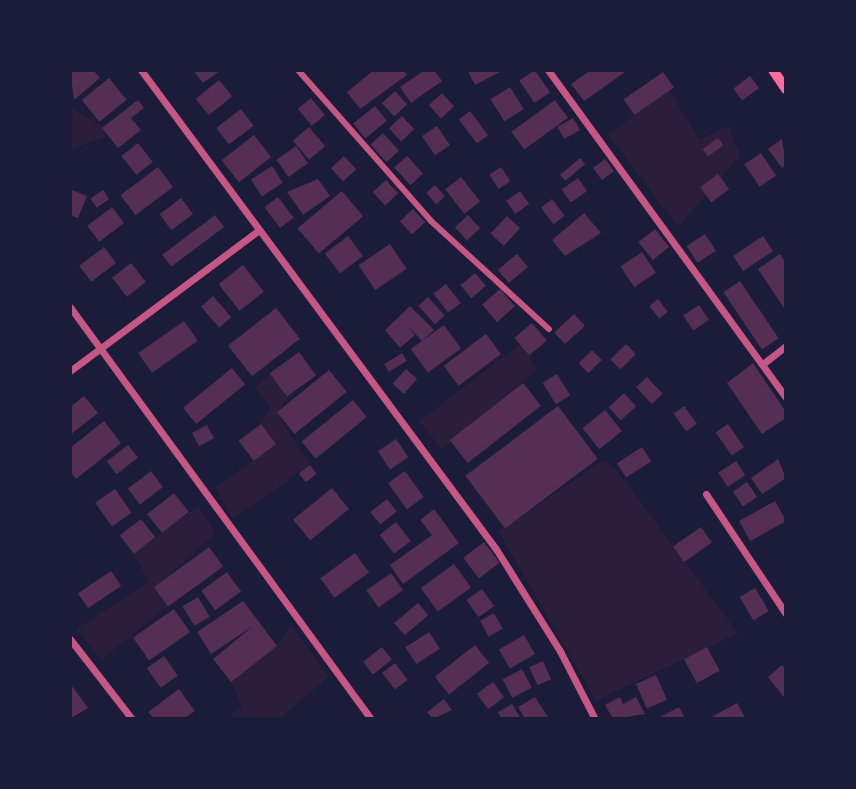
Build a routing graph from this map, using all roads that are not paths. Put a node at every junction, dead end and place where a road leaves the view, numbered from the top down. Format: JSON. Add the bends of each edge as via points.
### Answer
{"nodes":[{"id":1,"x":141,"y":70,"type":"edge"},
{"id":2,"x":298,"y":70,"type":"edge"},
{"id":3,"x":548,"y":70,"type":"edge"},
{"id":4,"x":773,"y":70,"type":"edge"},
{"id":5,"x":786,"y":89,"type":"edge"},
{"id":6,"x":259,"y":230,"type":"junction"},
{"id":7,"x":70,"y":307,"type":"edge"},
{"id":8,"x":549,"y":329,"type":"dead end"},
{"id":9,"x":786,"y":346,"type":"edge"},
{"id":10,"x":101,"y":348,"type":"junction"},
{"id":11,"x":764,"y":363,"type":"junction"},
{"id":12,"x":70,"y":371,"type":"edge"},
{"id":13,"x":786,"y":397,"type":"edge"},
{"id":14,"x":706,"y":494,"type":"dead end"},
{"id":15,"x":786,"y":614,"type":"edge"},
{"id":16,"x":70,"y":639,"type":"edge"},
{"id":17,"x":132,"y":719,"type":"edge"},
{"id":18,"x":371,"y":719,"type":"edge"},
{"id":19,"x":595,"y":719,"type":"edge"}],
"edges":[{"from":1,"to":6,"type":"street"},
{"from":2,"to":8,"type":"street","via":[[431,221]]},
{"from":3,"to":11,"type":"street"},
{"from":4,"to":5,"type":"main road"},
{"from":6,"to":10,"type":"street"},
{"from":6,"to":19,"type":"street","via":[[496,549]]},
{"from":7,"to":10,"type":"street"},
{"from":9,"to":11,"type":"street"},
{"from":10,"to":12,"type":"street"},
{"from":10,"to":18,"type":"street"},
{"from":11,"to":13,"type":"street"},
{"from":14,"to":15,"type":"street"},
{"from":16,"to":17,"type":"street"}]}
